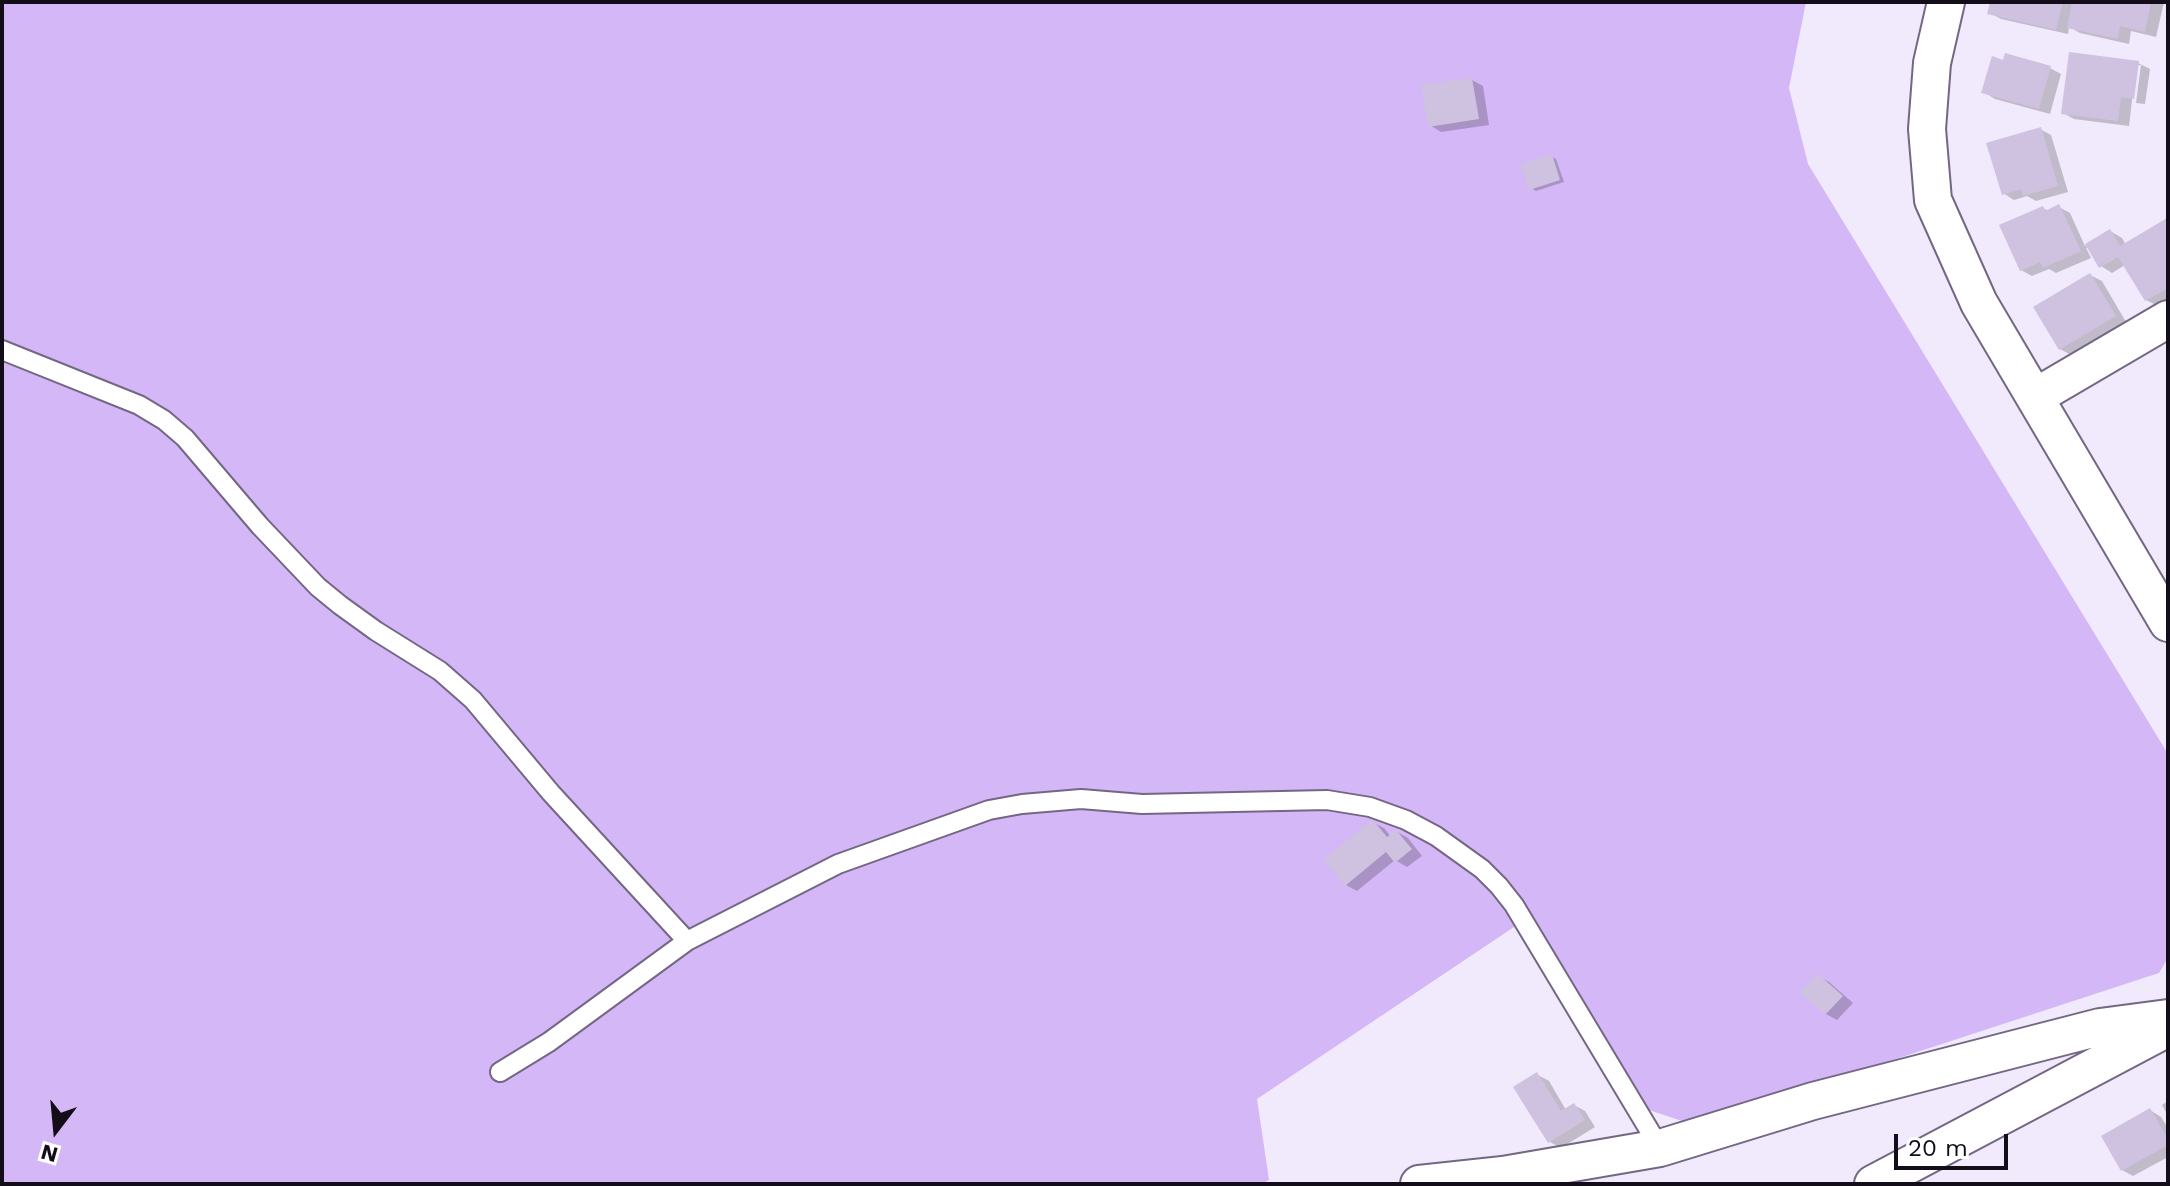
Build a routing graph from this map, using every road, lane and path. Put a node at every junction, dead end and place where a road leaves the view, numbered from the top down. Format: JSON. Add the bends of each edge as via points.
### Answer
{"nodes":[{"id":1,"x":1946,"y":2,"type":"edge"},
{"id":2,"x":2168,"y":319,"type":"edge"},
{"id":3,"x":2,"y":350,"type":"edge"},
{"id":4,"x":2035,"y":397,"type":"junction"},
{"id":5,"x":2168,"y":623,"type":"edge"},
{"id":6,"x":687,"y":941,"type":"junction"},
{"id":7,"x":2168,"y":1018,"type":"edge"},
{"id":8,"x":2168,"y":1028,"type":"edge"},
{"id":9,"x":500,"y":1072,"type":"dead end"},
{"id":10,"x":1660,"y":1148,"type":"junction"},
{"id":11,"x":1419,"y":1184,"type":"edge"},
{"id":12,"x":1873,"y":1184,"type":"edge"}],
"edges":[{"from":1,"to":4,"type":"street","via":[[1932,63],[1927,129],[1933,200],[1979,303]]},
{"from":2,"to":4,"type":"street"},
{"from":3,"to":6,"type":"lane","via":[[139,405],[185,438],[318,587],[473,700]]},
{"from":4,"to":5,"type":"street"},
{"from":6,"to":9,"type":"lane"},
{"from":6,"to":10,"type":"lane","via":[[838,864],[1000,808],[1081,799],[1142,804],[1327,800],[1370,807],[1436,836],[1499,886]]},
{"from":7,"to":10,"type":"street","via":[[2100,1027],[1813,1101]]},
{"from":8,"to":12,"type":"street"},
{"from":10,"to":11,"type":"street"}]}
